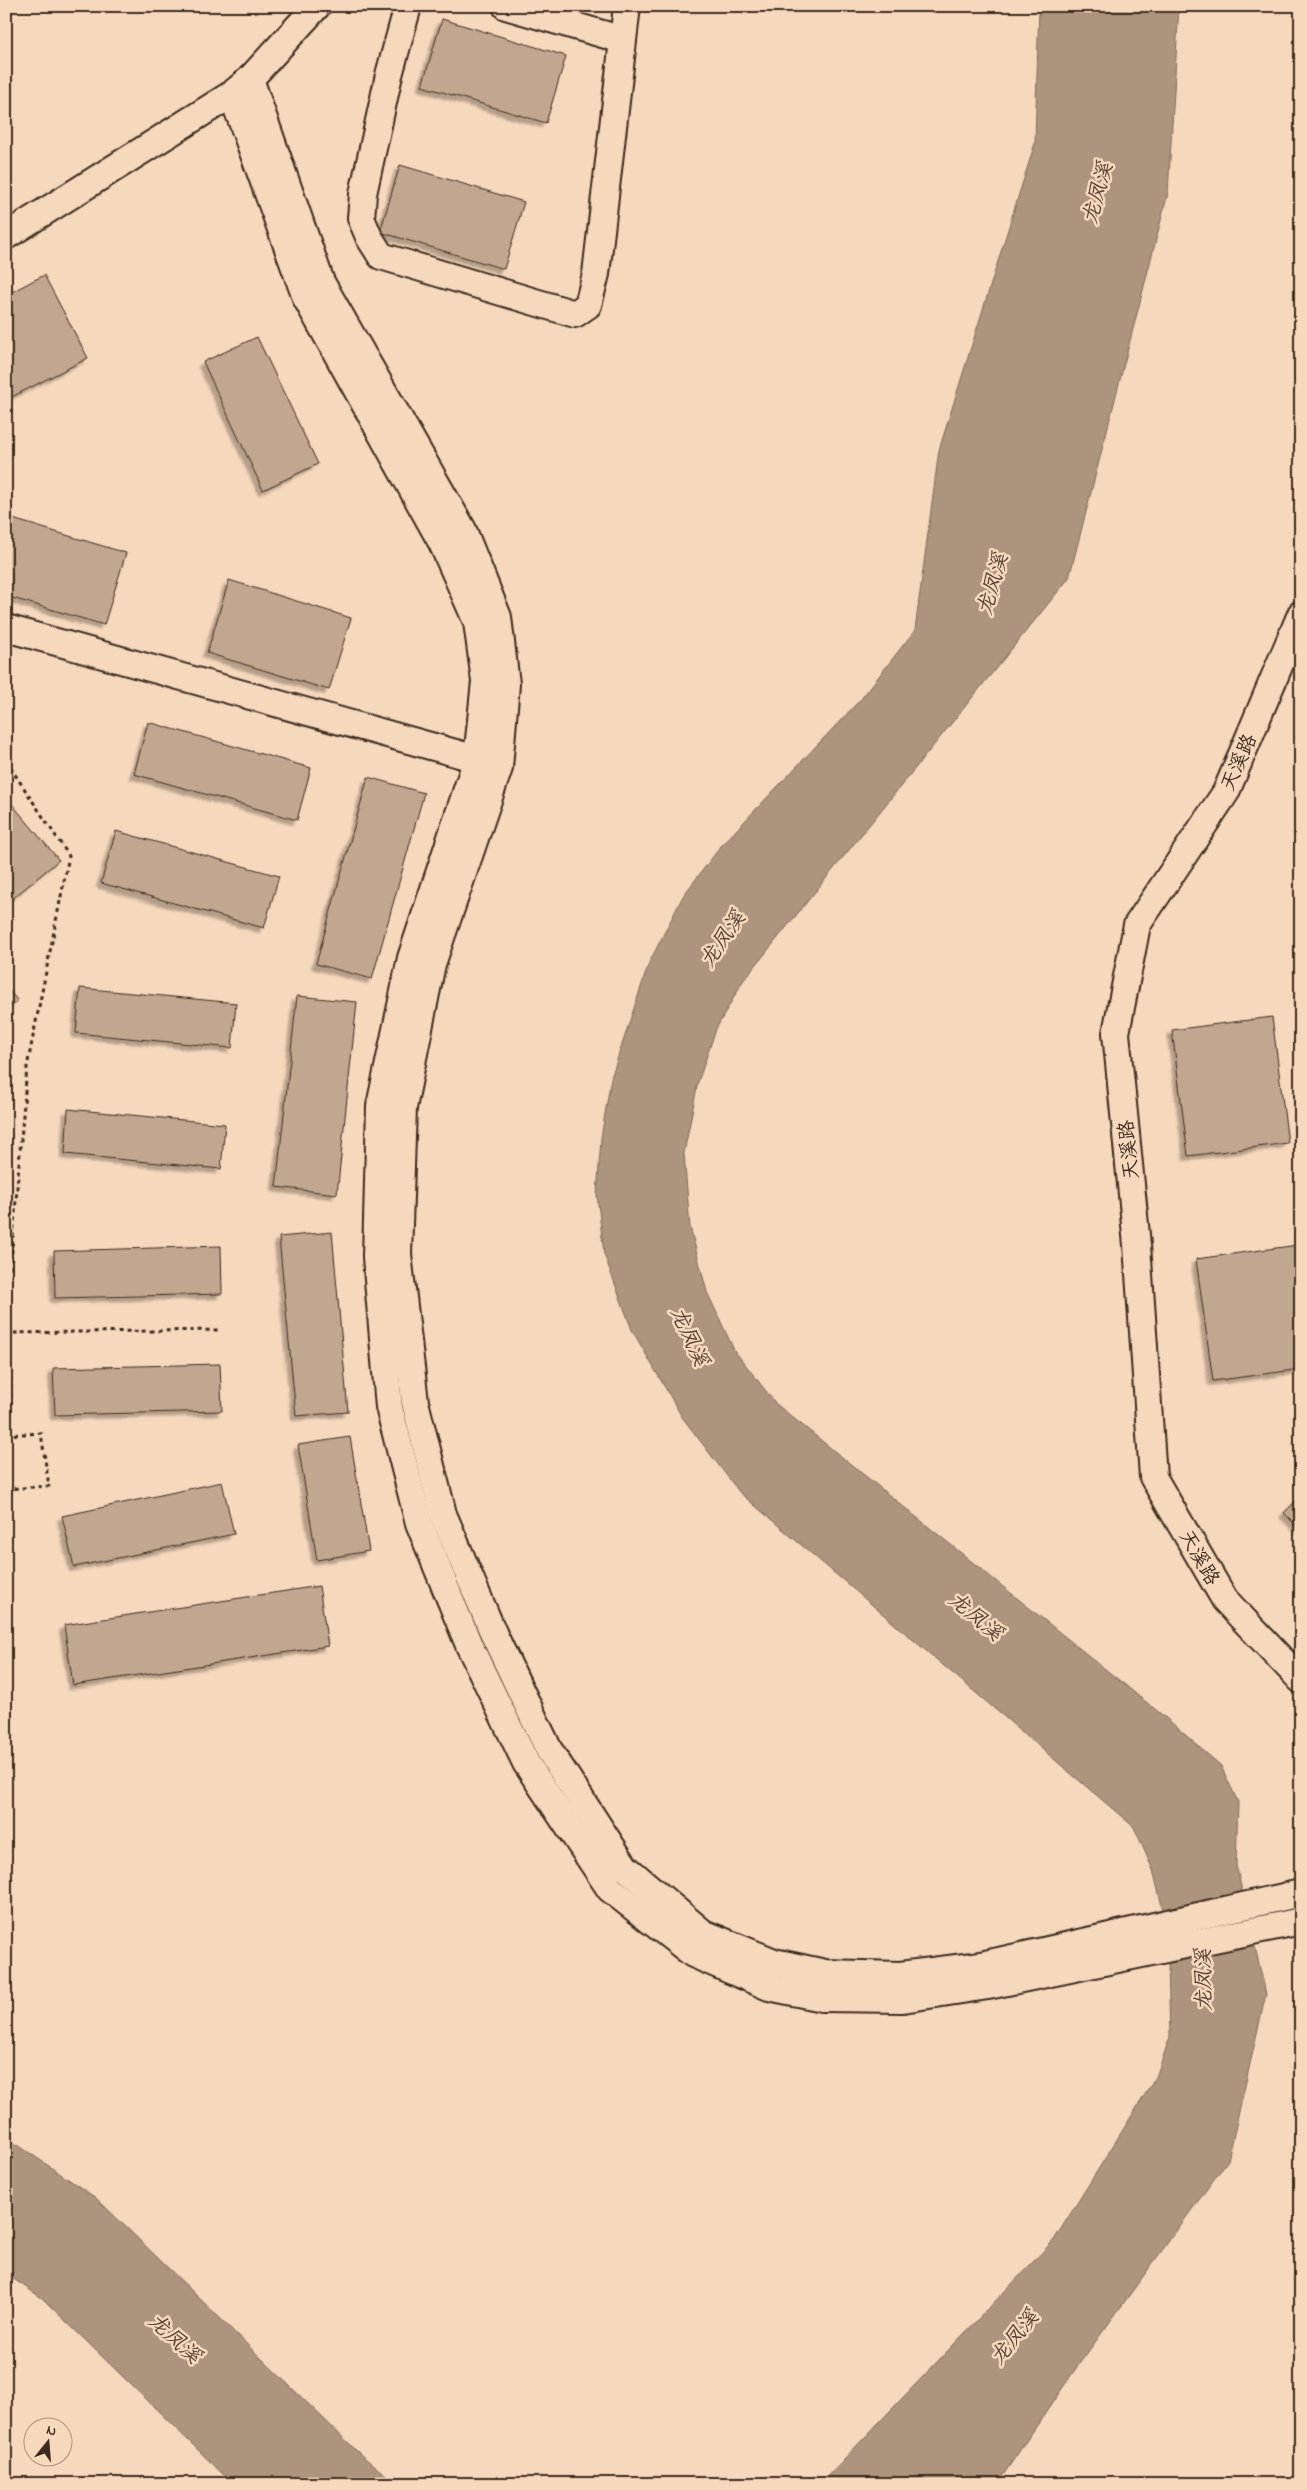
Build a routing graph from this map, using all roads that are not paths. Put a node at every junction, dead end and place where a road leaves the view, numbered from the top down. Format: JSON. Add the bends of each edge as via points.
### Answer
{"nodes":[{"id":1,"x":317,"y":6,"type":"edge"},
{"id":2,"x":408,"y":6,"type":"edge"},
{"id":3,"x":506,"y":6,"type":"edge"},
{"id":4,"x":627,"y":6,"type":"edge"},
{"id":5,"x":624,"y":40,"type":"junction"},
{"id":6,"x":241,"y":86,"type":"junction"},
{"id":7,"x":6,"y":236,"type":"edge"},
{"id":8,"x":1301,"y":614,"type":"edge"},
{"id":9,"x":6,"y":628,"type":"edge"},
{"id":10,"x":501,"y":744,"type":"junction"},
{"id":11,"x":477,"y":759,"type":"junction"},
{"id":12,"x":493,"y":784,"type":"junction"},
{"id":13,"x":1301,"y":1680,"type":"edge"},
{"id":14,"x":1301,"y":1893,"type":"edge"},
{"id":15,"x":1301,"y":1921,"type":"edge"},
{"id":16,"x":824,"y":1986,"type":"junction"}],
"edges":[{"from":1,"to":6,"type":"street"},
{"from":2,"to":5,"type":"street","via":[[363,194],[361,218],[369,237],[381,256],[575,314],[588,305],[596,274]]},
{"from":3,"to":5,"type":"street"},
{"from":4,"to":5,"type":"street"},
{"from":6,"to":7,"type":"street"},
{"from":6,"to":10,"type":"street","via":[[321,282],[463,530],[498,617],[506,684]]},
{"from":6,"to":11,"type":"street","via":[[306,298],[442,543],[477,622],[485,681]]},
{"from":8,"to":13,"type":"street","name":"天溪路","via":[[1226,792],[1137,925],[1116,1033],[1137,1245],[1154,1477],[1224,1600]]},
{"from":9,"to":11,"type":"street"},
{"from":10,"to":11,"type":"street"},
{"from":10,"to":12,"type":"street","via":[[499,768]]},
{"from":11,"to":12,"type":"street"},
{"from":11,"to":16,"type":"street","via":[[411,958],[380,1106],[376,1257],[389,1407],[419,1523],[469,1645],[526,1763],[610,1889],[693,1954],[769,1987]]},
{"from":12,"to":16,"type":"street","via":[[432,964],[403,1108],[398,1254],[415,1402],[443,1514],[495,1637],[549,1750],[625,1867],[703,1934]]},
{"from":14,"to":16,"type":"street","via":[[981,1965]]},
{"from":15,"to":16,"type":"street","via":[[988,1986],[903,1999]]}]}
